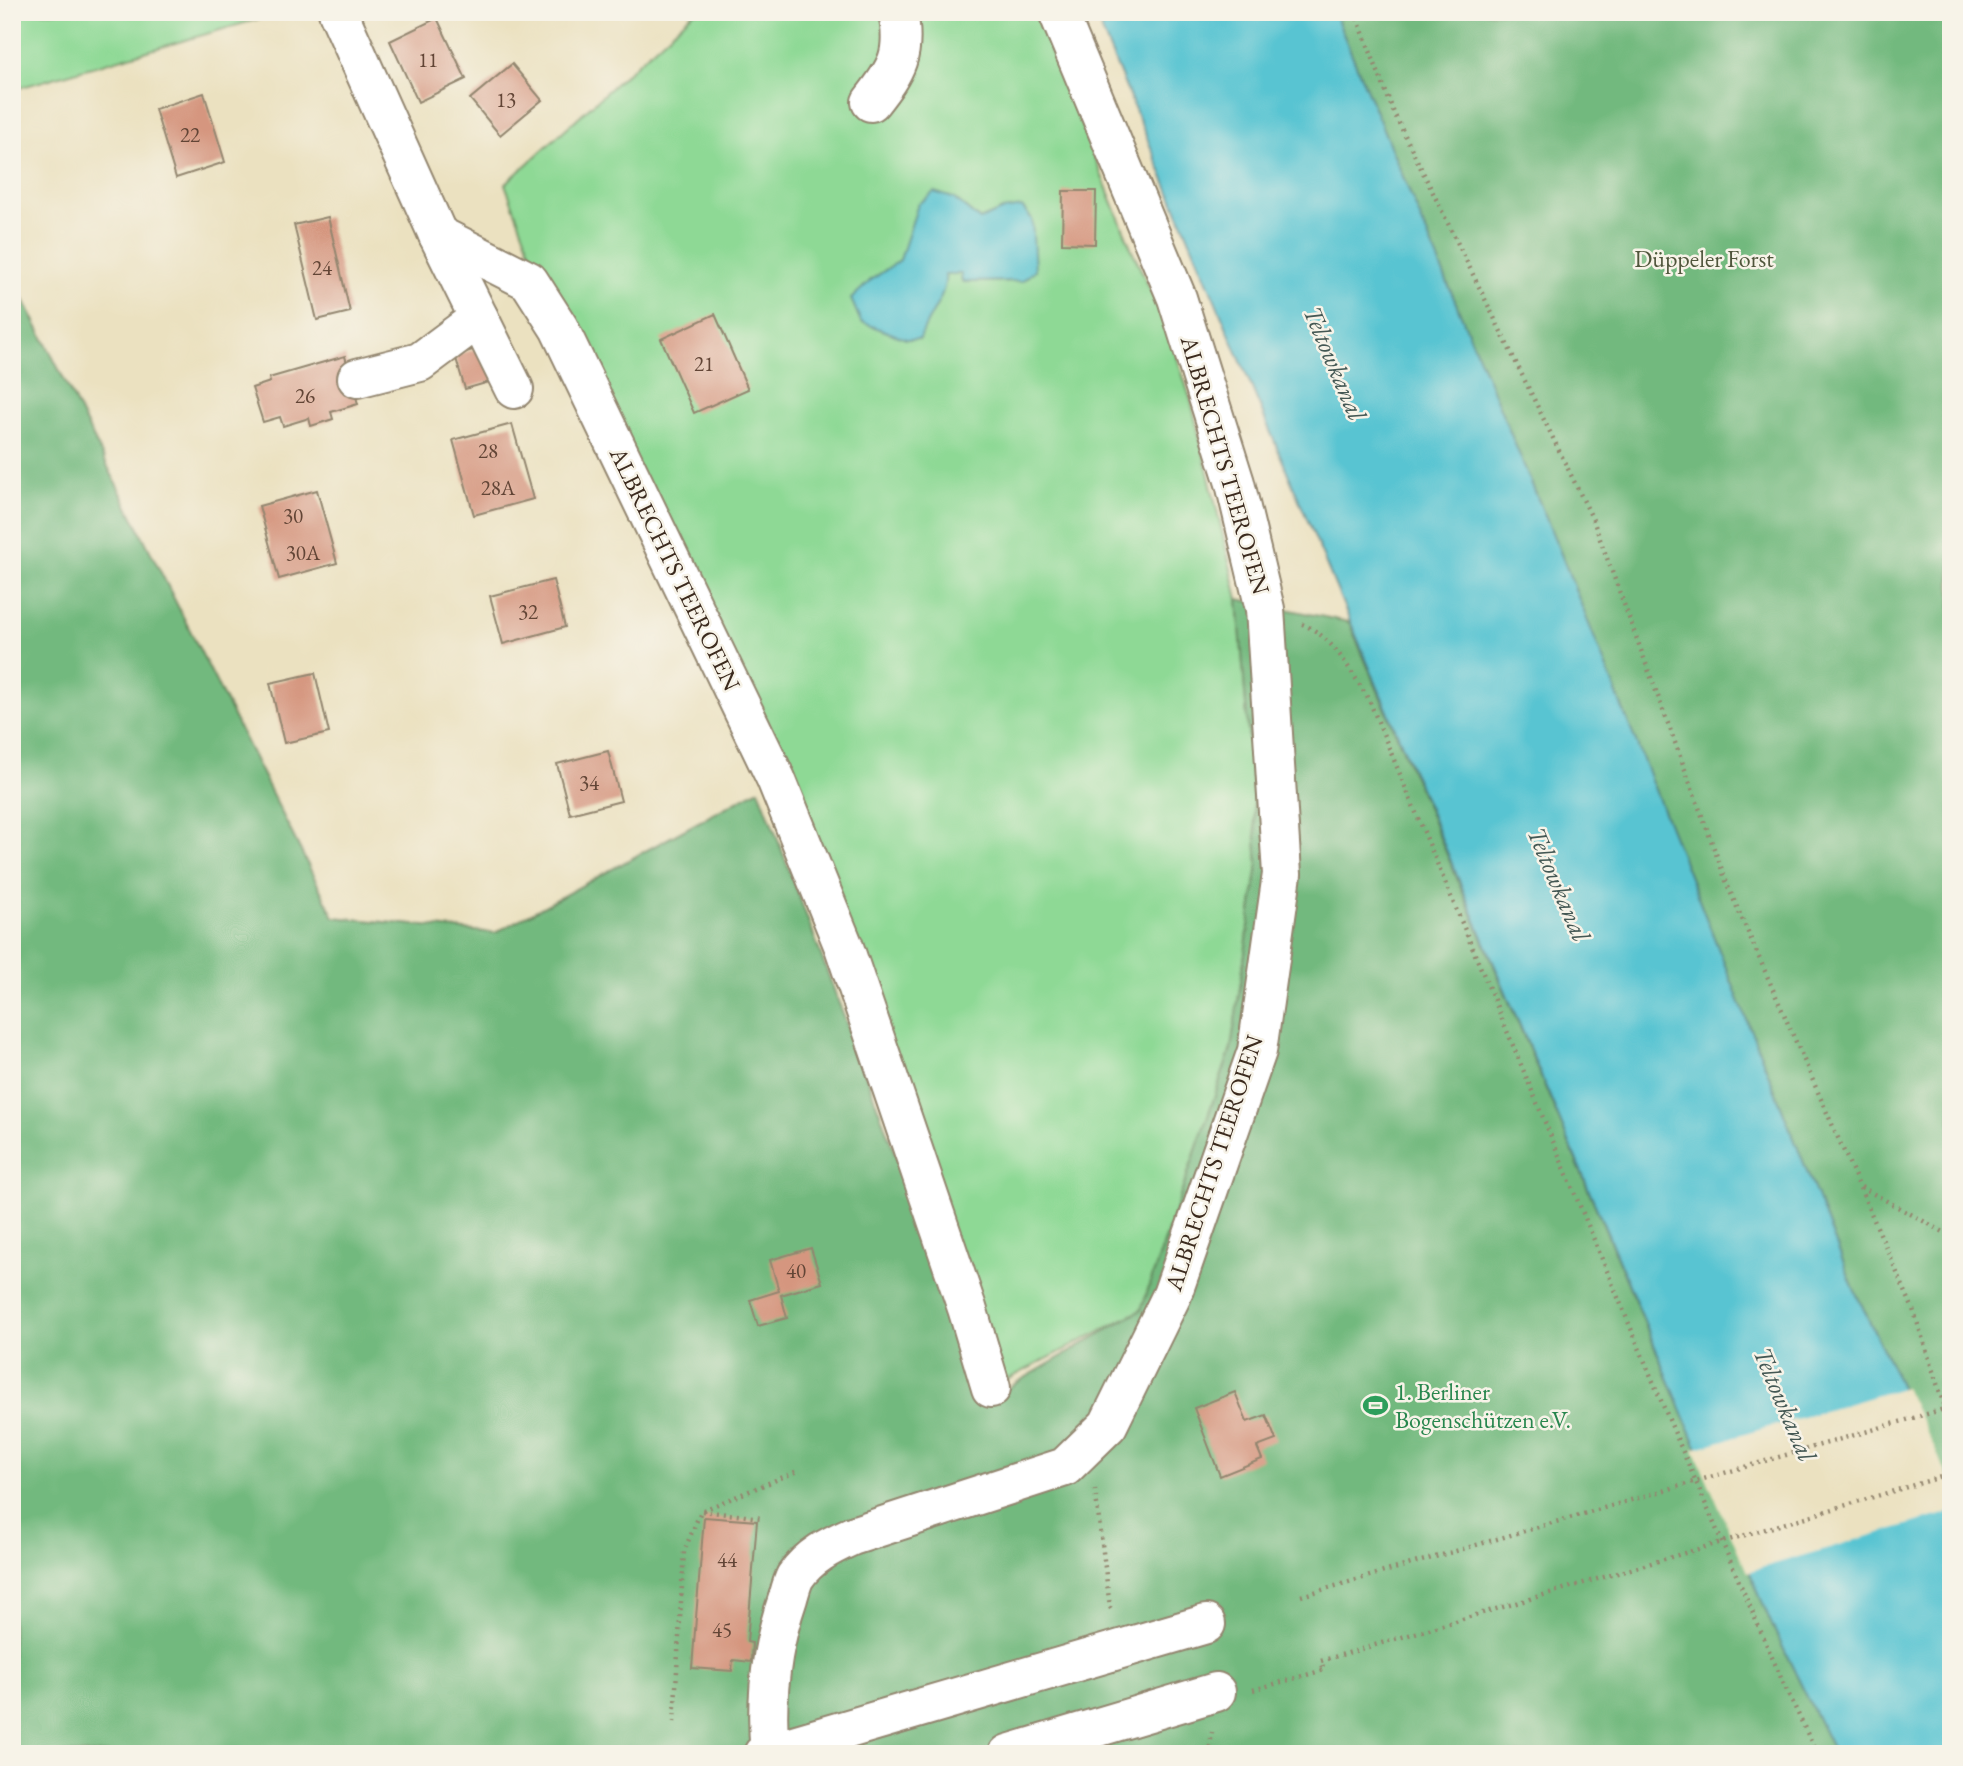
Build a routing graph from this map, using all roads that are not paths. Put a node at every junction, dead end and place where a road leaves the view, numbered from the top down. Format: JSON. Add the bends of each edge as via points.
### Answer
{"nodes":[{"id":1,"x":338,"y":12,"type":"edge"},
{"id":2,"x":898,"y":12,"type":"edge"},
{"id":3,"x":1058,"y":12,"type":"edge"},
{"id":4,"x":871,"y":102,"type":"dead end"},
{"id":5,"x":438,"y":235,"type":"junction"},
{"id":6,"x":479,"y":318,"type":"junction"},
{"id":7,"x":357,"y":378,"type":"dead end"},
{"id":8,"x":514,"y":389,"type":"dead end"},
{"id":9,"x":991,"y":1388,"type":"dead end"},
{"id":10,"x":1206,"y":1624,"type":"dead end"},
{"id":11,"x":1234,"y":1691,"type":"road end"},
{"id":12,"x":768,"y":1753,"type":"edge"},
{"id":13,"x":1008,"y":1754,"type":"edge"}],
"edges":[{"from":1,"to":5,"type":"street"},
{"from":2,"to":4,"type":"street","via":[[903,35],[894,72]]},
{"from":3,"to":12,"type":"street","name":"ALBRECHTS TEEROFEN","via":[[1177,298],[1235,484],[1265,609],[1282,874],[1256,1051],[1172,1295],[1108,1426],[1065,1468],[821,1550],[795,1578],[780,1620],[769,1695]]},
{"from":5,"to":6,"type":"street"},
{"from":5,"to":9,"type":"street","name":"ALBRECHTS TEEROFEN","via":[[528,281],[559,328],[776,779],[844,947]]},
{"from":6,"to":7,"type":"street","via":[[420,362]]},
{"from":6,"to":8,"type":"street"},
{"from":10,"to":12,"type":"street"},
{"from":11,"to":13,"type":"street"}]}
